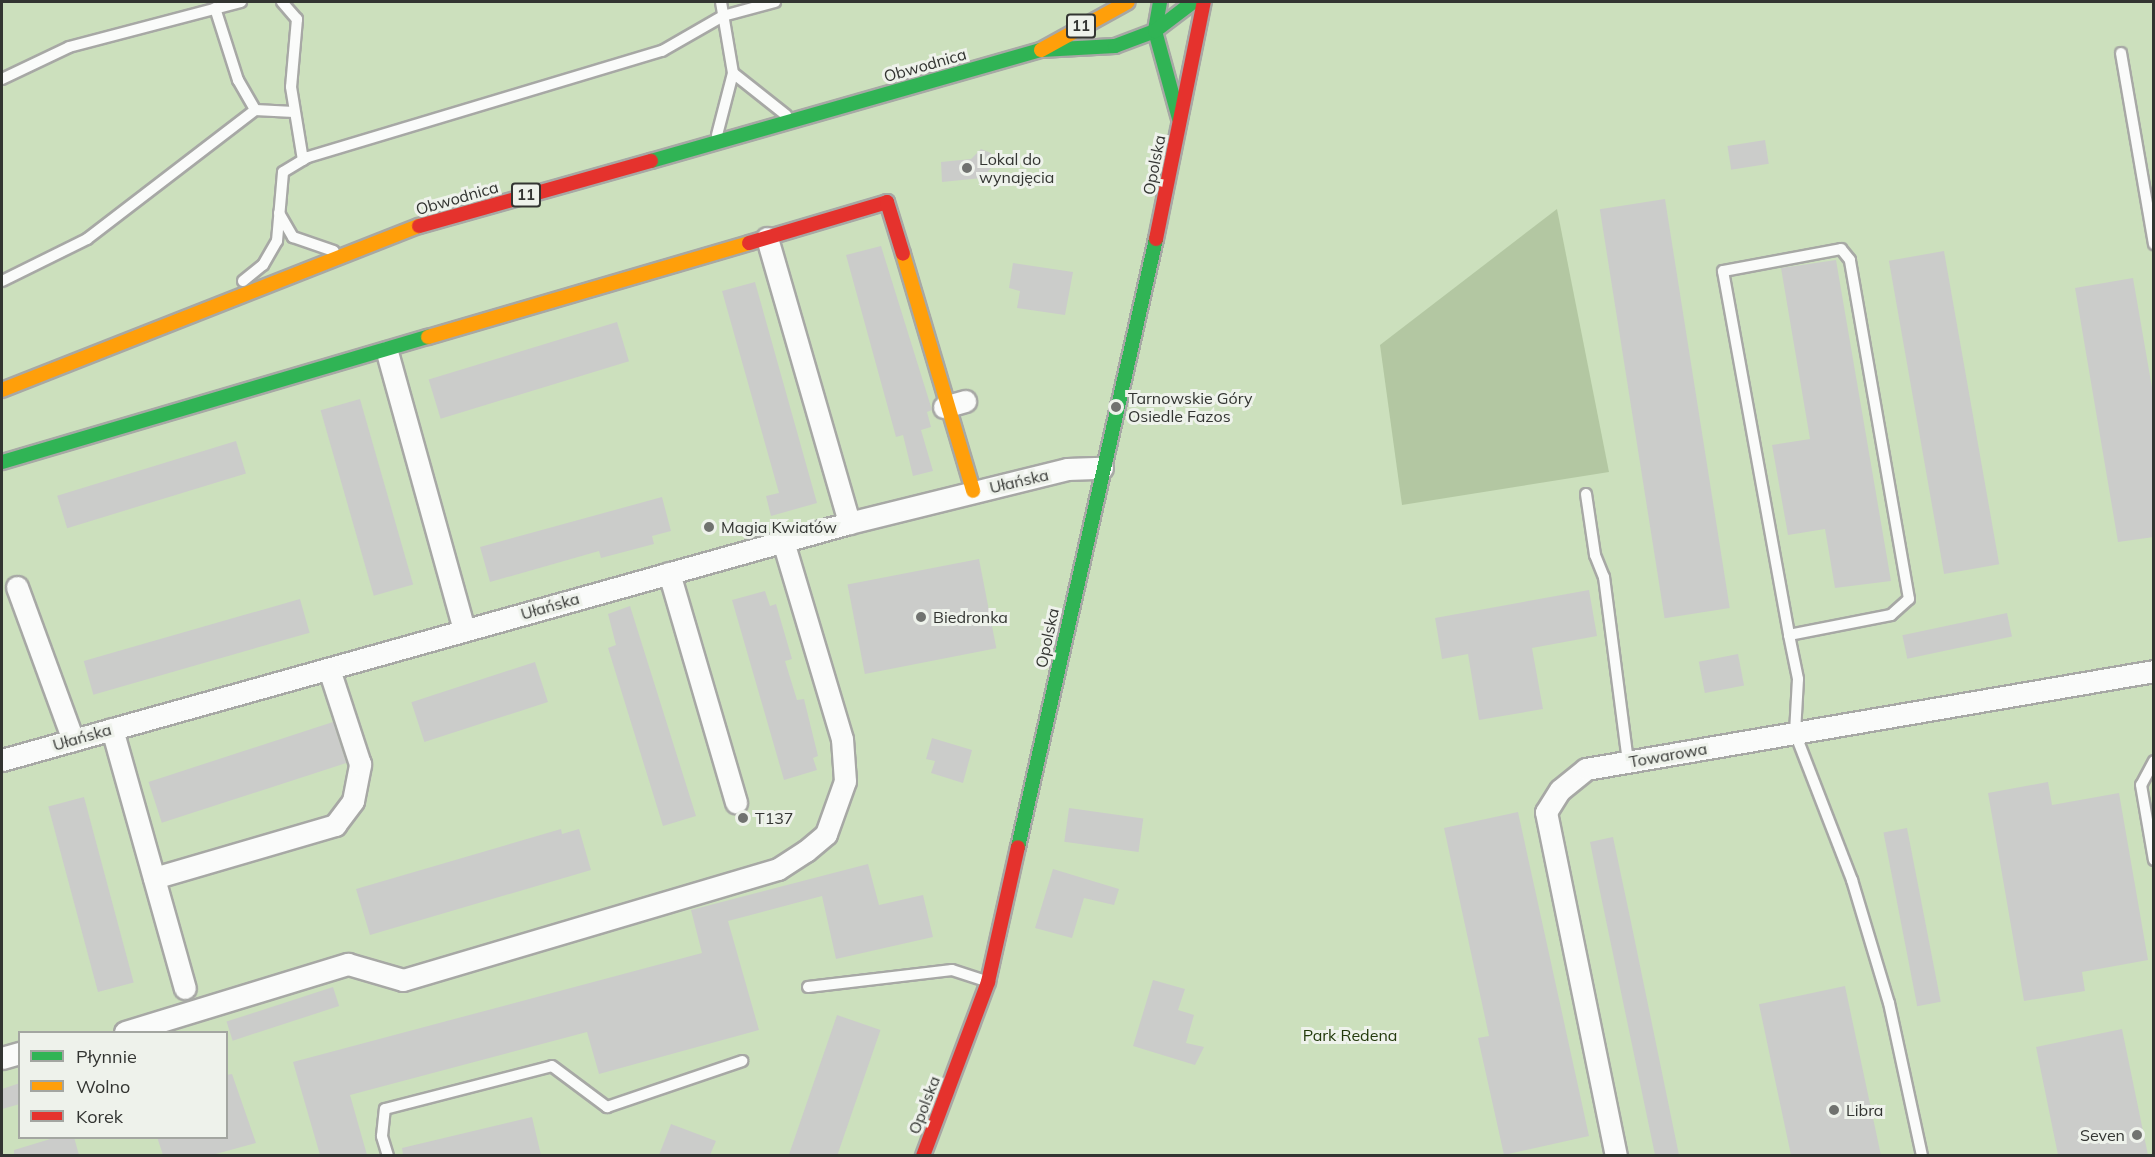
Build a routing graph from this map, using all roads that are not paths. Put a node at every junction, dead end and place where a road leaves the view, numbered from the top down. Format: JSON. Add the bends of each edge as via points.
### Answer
{"nodes":[{"id":1,"x":241,"y":2,"type":"edge"},
{"id":2,"x":282,"y":2,"type":"edge"},
{"id":3,"x":721,"y":2,"type":"edge"},
{"id":4,"x":775,"y":2,"type":"edge"},
{"id":5,"x":1193,"y":2,"type":"edge"},
{"id":6,"x":1204,"y":2,"type":"edge"},
{"id":7,"x":1126,"y":3,"type":"edge"},
{"id":8,"x":215,"y":8,"type":"junction"},
{"id":9,"x":1162,"y":11,"type":"edge"},
{"id":10,"x":723,"y":16,"type":"junction"},
{"id":11,"x":1155,"y":31,"type":"junction"},
{"id":12,"x":1115,"y":46,"type":"junction"},
{"id":13,"x":1041,"y":50,"type":"junction"},
{"id":14,"x":2121,"y":53,"type":"dead end"},
{"id":15,"x":1190,"y":67,"type":"junction"},
{"id":16,"x":733,"y":73,"type":"junction"},
{"id":17,"x":1165,"y":77,"type":"junction"},
{"id":18,"x":2,"y":79,"type":"edge"},
{"id":19,"x":255,"y":110,"type":"junction"},
{"id":20,"x":294,"y":112,"type":"junction"},
{"id":21,"x":796,"y":118,"type":"junction"},
{"id":22,"x":1180,"y":121,"type":"junction"},
{"id":23,"x":714,"y":141,"type":"junction"},
{"id":24,"x":303,"y":160,"type":"junction"},
{"id":25,"x":279,"y":213,"type":"junction"},
{"id":26,"x":768,"y":238,"type":"junction"},
{"id":27,"x":2154,"y":244,"type":"edge"},
{"id":28,"x":339,"y":253,"type":"junction"},
{"id":29,"x":2,"y":281,"type":"edge"},
{"id":30,"x":214,"y":303,"type":"junction"},
{"id":31,"x":387,"y":352,"type":"junction"},
{"id":32,"x":2,"y":390,"type":"edge"},
{"id":33,"x":965,"y":401,"type":"dead end"},
{"id":34,"x":944,"y":407,"type":"junction"},
{"id":35,"x":2,"y":462,"type":"edge"},
{"id":36,"x":1102,"y":468,"type":"junction"},
{"id":37,"x":973,"y":491,"type":"junction"},
{"id":38,"x":1586,"y":494,"type":"dead end"},
{"id":39,"x":849,"y":523,"type":"junction"},
{"id":40,"x":783,"y":541,"type":"junction"},
{"id":41,"x":669,"y":573,"type":"junction"},
{"id":42,"x":17,"y":587,"type":"dead end"},
{"id":43,"x":464,"y":630,"type":"junction"},
{"id":44,"x":1789,"y":635,"type":"junction"},
{"id":45,"x":329,"y":669,"type":"junction"},
{"id":46,"x":2154,"y":671,"type":"edge"},
{"id":47,"x":112,"y":729,"type":"junction"},
{"id":48,"x":1795,"y":733,"type":"junction"},
{"id":49,"x":72,"y":740,"type":"junction"},
{"id":50,"x":2,"y":760,"type":"edge"},
{"id":51,"x":2154,"y":761,"type":"edge"},
{"id":52,"x":1628,"y":762,"type":"junction"},
{"id":53,"x":736,"y":802,"type":"dead end"},
{"id":54,"x":2154,"y":860,"type":"edge"},
{"id":55,"x":154,"y":878,"type":"junction"},
{"id":56,"x":988,"y":982,"type":"junction"},
{"id":57,"x":808,"y":987,"type":"dead end"},
{"id":58,"x":185,"y":988,"type":"dead end"},
{"id":59,"x":128,"y":1031,"type":"edge"},
{"id":60,"x":18,"y":1054,"type":"edge"},
{"id":61,"x":2,"y":1058,"type":"edge"},
{"id":62,"x":742,"y":1061,"type":"dead end"},
{"id":63,"x":388,"y":1155,"type":"edge"},
{"id":64,"x":923,"y":1155,"type":"edge"},
{"id":65,"x":1616,"y":1155,"type":"edge"},
{"id":66,"x":1922,"y":1155,"type":"edge"}],
"edges":[{"from":1,"to":8,"type":"lane"},
{"from":2,"to":20,"type":"lane","via":[[297,19]]},
{"from":3,"to":10,"type":"lane"},
{"from":4,"to":10,"type":"lane"},
{"from":5,"to":9,"type":"main road","name":"Obwodnica","number":"11"},
{"from":6,"to":15,"type":"main road","name":"Opolska"},
{"from":7,"to":9,"type":"main road"},
{"from":7,"to":13,"type":"main road","name":"Obwodnica","number":"11"},
{"from":8,"to":18,"type":"lane","via":[[69,47]]},
{"from":8,"to":19,"type":"lane","via":[[238,80]]},
{"from":9,"to":11,"type":"main road","name":"Obwodnica","number":"11"},
{"from":9,"to":15,"type":"main road"},
{"from":10,"to":16,"type":"lane"},
{"from":10,"to":24,"type":"lane","via":[[662,51]]},
{"from":11,"to":12,"type":"main road","name":"Obwodnica","number":"11"},
{"from":11,"to":17,"type":"main road","name":"Opolska"},
{"from":12,"to":13,"type":"main road","name":"Obwodnica","number":"11"},
{"from":12,"to":17,"type":"main road","via":[[1138,56]]},
{"from":13,"to":21,"type":"main road","name":"Obwodnica","number":"11"},
{"from":14,"to":27,"type":"lane"},
{"from":15,"to":22,"type":"main road","name":"Opolska"},
{"from":16,"to":21,"type":"lane","via":[[753,94]]},
{"from":16,"to":23,"type":"lane"},
{"from":17,"to":22,"type":"main road","name":"Opolska"},
{"from":19,"to":20,"type":"lane"},
{"from":19,"to":29,"type":"lane","via":[[87,239]]},
{"from":20,"to":24,"type":"lane"},
{"from":21,"to":23,"type":"main road","name":"Obwodnica","number":"11"},
{"from":22,"to":36,"type":"main road","name":"Opolska"},
{"from":23,"to":28,"type":"main road","name":"Obwodnica","number":"11"},
{"from":24,"to":25,"type":"lane","via":[[283,172]]},
{"from":25,"to":28,"type":"lane","via":[[293,237]]},
{"from":25,"to":30,"type":"lane","via":[[277,242],[263,266]]},
{"from":26,"to":31,"type":"main road"},
{"from":26,"to":34,"type":"main road","via":[[887,202]]},
{"from":26,"to":39,"type":"street"},
{"from":28,"to":30,"type":"main road","name":"Obwodnica","number":"11"},
{"from":30,"to":32,"type":"main road","name":"Obwodnica","number":"11"},
{"from":31,"to":35,"type":"main road"},
{"from":31,"to":43,"type":"street"},
{"from":33,"to":34,"type":"street"},
{"from":34,"to":37,"type":"main road"},
{"from":36,"to":37,"type":"street","name":"Ułańska","via":[[1067,469]]},
{"from":36,"to":56,"type":"main road","name":"Opolska"},
{"from":37,"to":39,"type":"street","name":"Ułańska"},
{"from":38,"to":52,"type":"lane","via":[[1604,577]]},
{"from":39,"to":40,"type":"street","name":"Ułańska"},
{"from":40,"to":41,"type":"street","name":"Ułańska"},
{"from":40,"to":59,"type":"street","via":[[842,739],[845,781],[826,834],[806,852],[778,869],[403,980],[348,964]]},
{"from":41,"to":43,"type":"street","name":"Ułańska"},
{"from":41,"to":53,"type":"street"},
{"from":42,"to":49,"type":"street"},
{"from":43,"to":45,"type":"street","name":"Ułańska"},
{"from":44,"to":44,"type":"lane","via":[[1723,272],[1841,249],[1850,260],[1909,598],[1891,615]]},
{"from":44,"to":48,"type":"lane","via":[[1798,680]]},
{"from":45,"to":47,"type":"street","name":"Ułańska"},
{"from":45,"to":55,"type":"street","via":[[360,764],[353,801],[335,825]]},
{"from":46,"to":48,"type":"street","name":"Towarowa"},
{"from":47,"to":49,"type":"street","name":"Ułańska"},
{"from":47,"to":55,"type":"street"},
{"from":48,"to":52,"type":"street","name":"Towarowa"},
{"from":48,"to":66,"type":"lane","via":[[1852,880],[1889,1003]]},
{"from":49,"to":50,"type":"street","name":"Ułańska"},
{"from":51,"to":54,"type":"lane","via":[[2141,785]]},
{"from":52,"to":65,"type":"street","name":"Towarowa","via":[[1586,769],[1560,790],[1546,812]]},
{"from":55,"to":58,"type":"street"},
{"from":56,"to":57,"type":"lane","via":[[952,970]]},
{"from":56,"to":64,"type":"main road","name":"Opolska"},
{"from":60,"to":61,"type":"street"},
{"from":62,"to":63,"type":"lane","via":[[607,1107],[552,1066],[385,1109],[382,1136]]}]}
